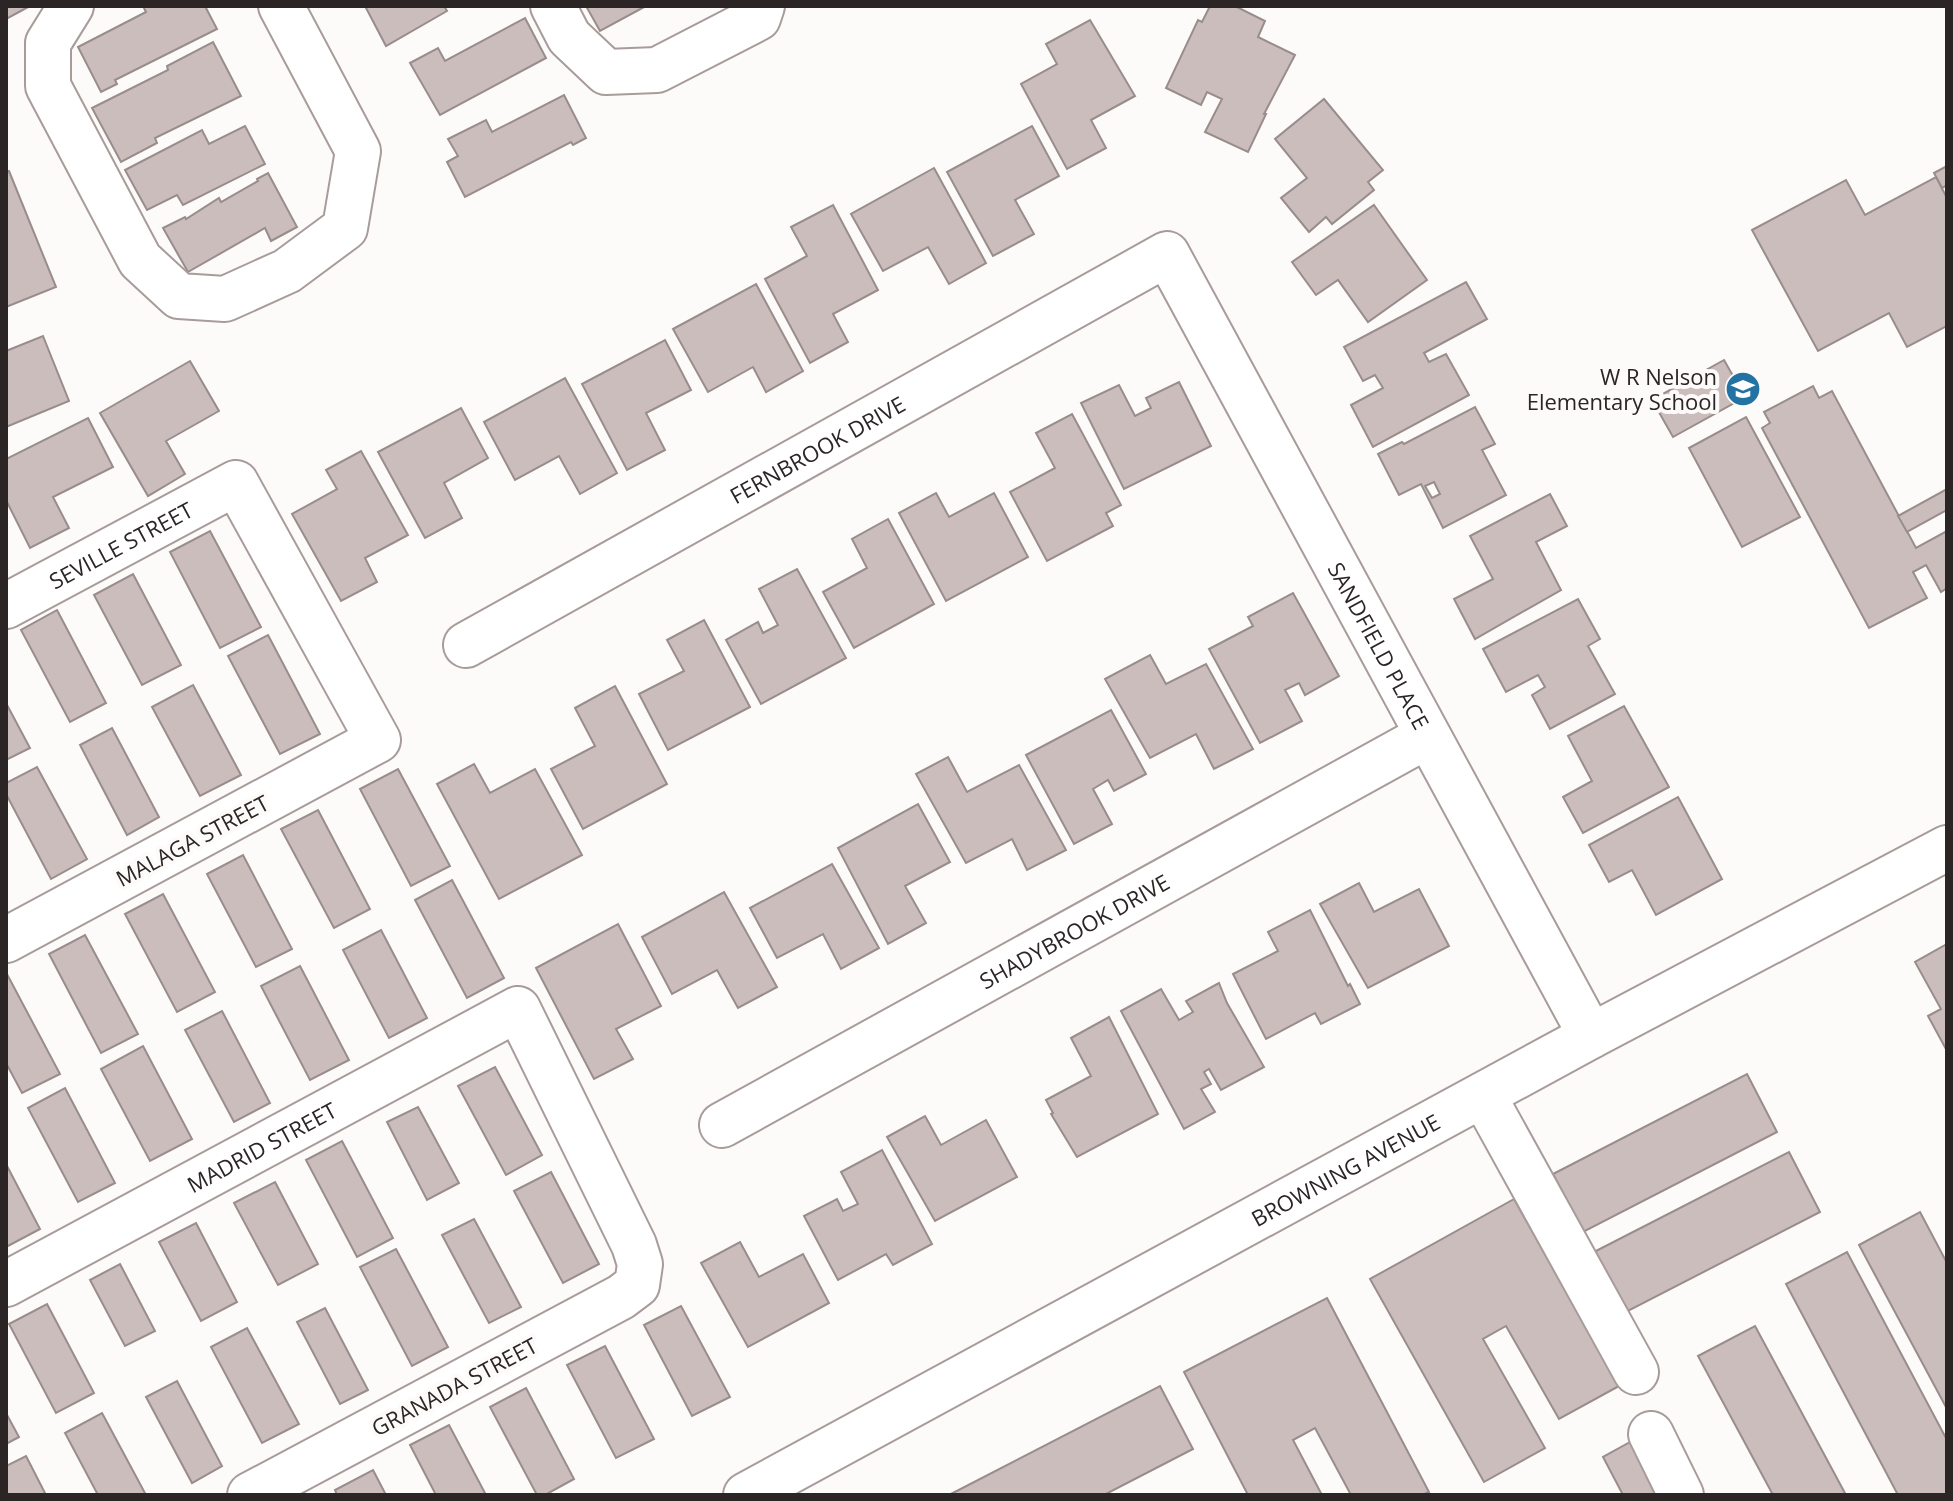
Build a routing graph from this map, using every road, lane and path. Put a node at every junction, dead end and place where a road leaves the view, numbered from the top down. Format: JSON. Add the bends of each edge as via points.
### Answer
{"nodes":[{"id":1,"x":71,"y":6,"type":"edge"},
{"id":2,"x":281,"y":6,"type":"edge"},
{"id":3,"x":553,"y":6,"type":"edge"},
{"id":4,"x":762,"y":6,"type":"edge"},
{"id":5,"x":1167,"y":254,"type":"joint"},
{"id":6,"x":6,"y":606,"type":"edge"},
{"id":7,"x":466,"y":645,"type":"dead end"},
{"id":8,"x":1427,"y":736,"type":"junction"},
{"id":9,"x":378,"y":740,"type":"joint"},
{"id":10,"x":1947,"y":848,"type":"edge"},
{"id":11,"x":6,"y":940,"type":"edge"},
{"id":12,"x":518,"y":1009,"type":"joint"},
{"id":13,"x":1591,"y":1036,"type":"junction"},
{"id":14,"x":1483,"y":1095,"type":"junction"},
{"id":15,"x":722,"y":1125,"type":"dead end"},
{"id":16,"x":6,"y":1284,"type":"edge"},
{"id":17,"x":1636,"y":1372,"type":"dead end"},
{"id":18,"x":1651,"y":1434,"type":"dead end"},
{"id":19,"x":792,"y":1484,"type":"edge"},
{"id":20,"x":250,"y":1495,"type":"edge"},
{"id":21,"x":746,"y":1495,"type":"edge"},
{"id":22,"x":1681,"y":1495,"type":"edge"}],
"edges":[{"from":1,"to":2,"type":"street","via":[[48,43],[48,86],[140,260],[179,296],[225,299],[287,271],[345,228],[358,151]]},
{"from":3,"to":4,"type":"street","via":[[569,37],[606,72],[657,70],[758,18]]},
{"from":5,"to":7,"type":"street","name":"FERNBROOK DRIVE"},
{"from":5,"to":8,"type":"street","name":"SANDFIELD PLACE"},
{"from":6,"to":9,"type":"street","name":"SEVILLE STREET","via":[[236,483]]},
{"from":8,"to":13,"type":"street","name":"SANDFIELD PLACE"},
{"from":8,"to":15,"type":"street","name":"SHADYBROOK DRIVE"},
{"from":9,"to":11,"type":"street","name":"MALAGA STREET"},
{"from":10,"to":13,"type":"street","name":"BROWNING AVENUE"},
{"from":12,"to":16,"type":"street","name":"MADRID STREET"},
{"from":12,"to":20,"type":"street","name":"GRANADA STREET","via":[[634,1245],[640,1264],[637,1285]]},
{"from":13,"to":14,"type":"street","name":"BROWNING AVENUE"},
{"from":14,"to":17,"type":"street"},
{"from":14,"to":19,"type":"street","name":"BROWNING AVENUE"},
{"from":18,"to":22,"type":"street"},
{"from":19,"to":21,"type":"street","name":"BROWNING AVENUE"}]}
